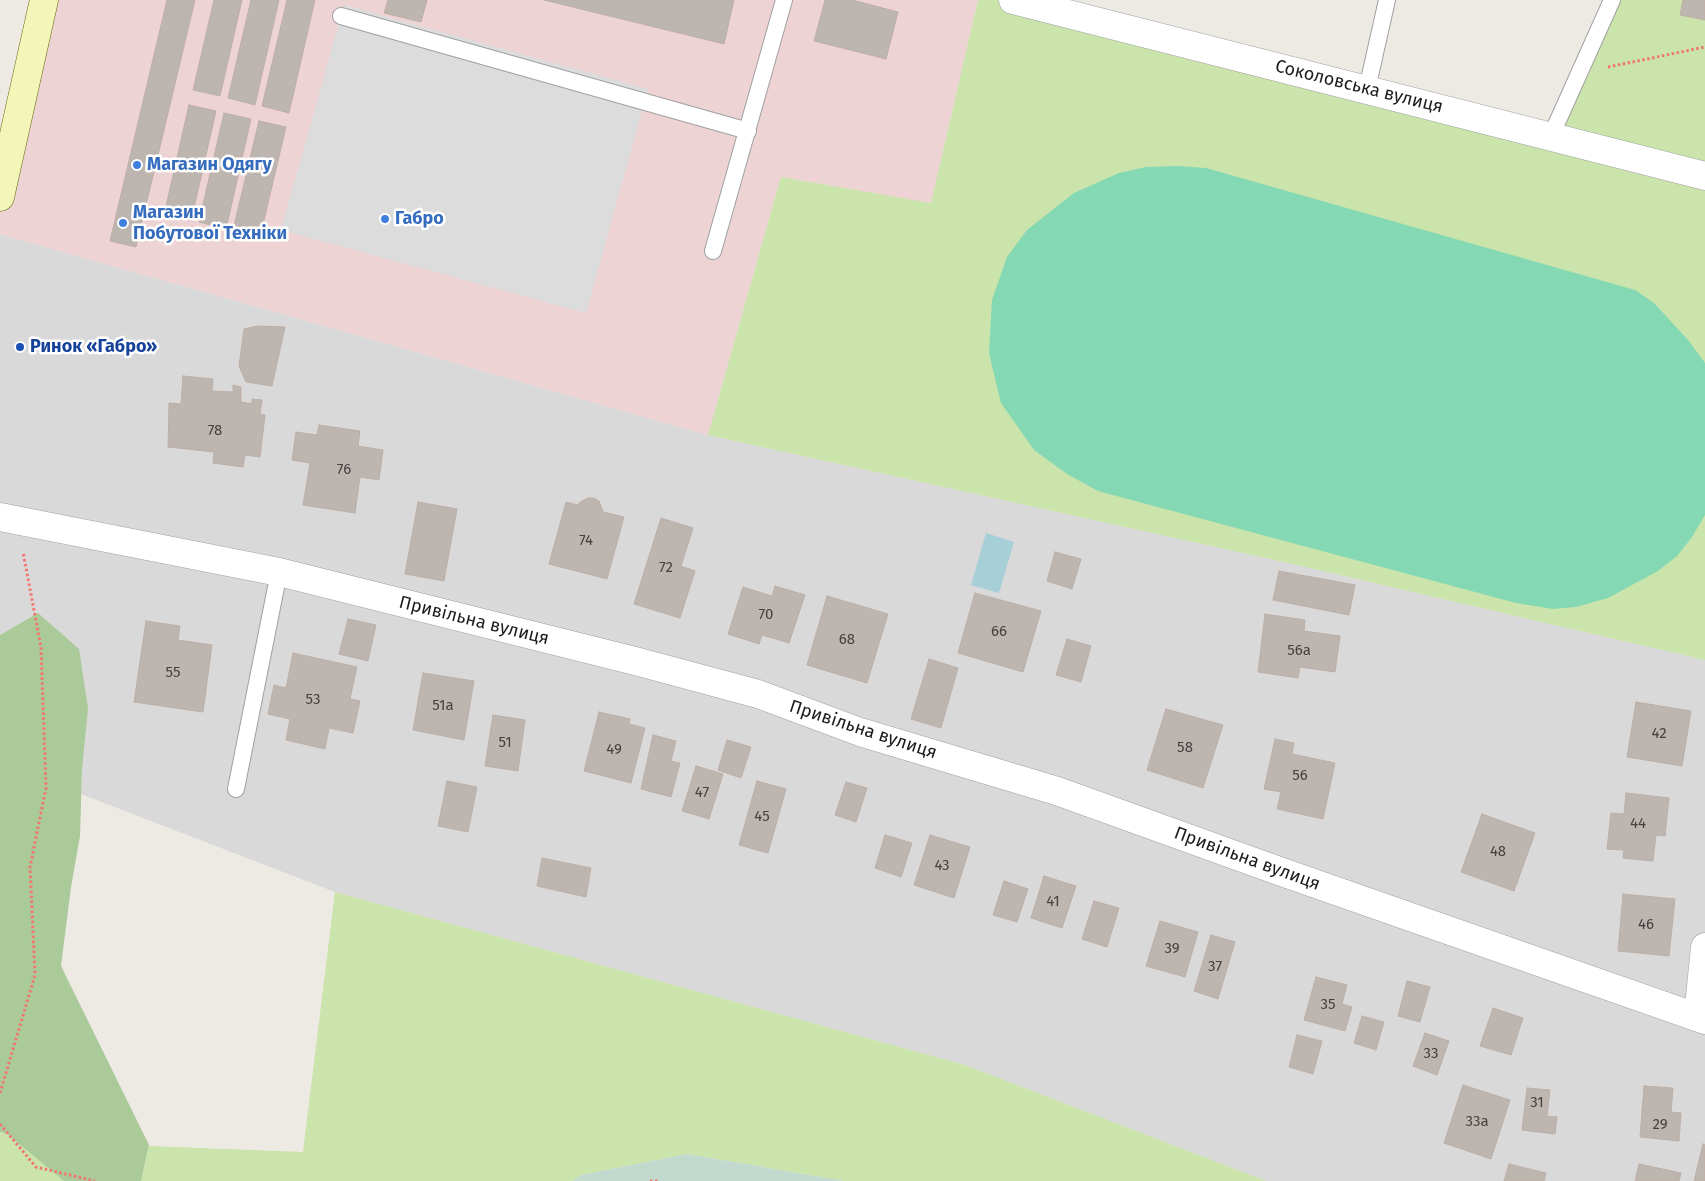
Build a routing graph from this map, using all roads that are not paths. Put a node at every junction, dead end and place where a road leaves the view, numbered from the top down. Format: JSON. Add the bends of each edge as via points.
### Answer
{"nodes":[{"id":1,"x":44,"y":0,"type":"edge"},
{"id":2,"x":784,"y":0,"type":"edge"},
{"id":3,"x":1013,"y":0,"type":"edge"},
{"id":4,"x":1387,"y":0,"type":"edge"},
{"id":5,"x":1612,"y":0,"type":"edge"},
{"id":6,"x":1063,"y":6,"type":"edge"},
{"id":7,"x":341,"y":16,"type":"dead end"},
{"id":8,"x":1367,"y":89,"type":"junction"},
{"id":9,"x":748,"y":131,"type":"junction"},
{"id":10,"x":1551,"y":136,"type":"junction"},
{"id":11,"x":1705,"y":176,"type":"edge"},
{"id":12,"x":0,"y":197,"type":"edge"},
{"id":13,"x":713,"y":251,"type":"dead end"},
{"id":14,"x":0,"y":517,"type":"edge"},
{"id":15,"x":279,"y":572,"type":"junction"},
{"id":16,"x":236,"y":789,"type":"dead end"},
{"id":17,"x":1705,"y":947,"type":"edge"},
{"id":18,"x":1702,"y":1018,"type":"edge"}],
"edges":[{"from":1,"to":12,"type":"street"},
{"from":2,"to":9,"type":"lane"},
{"from":3,"to":6,"type":"street","name":"Соколовська вулиця"},
{"from":4,"to":8,"type":"lane"},
{"from":5,"to":10,"type":"lane"},
{"from":6,"to":8,"type":"street","name":"Соколовська вулиця"},
{"from":7,"to":9,"type":"lane"},
{"from":8,"to":10,"type":"street","name":"Соколовська вулиця"},
{"from":9,"to":13,"type":"lane"},
{"from":10,"to":11,"type":"street","name":"Соколовська вулиця"},
{"from":14,"to":15,"type":"street","name":"Привільна вулиця"},
{"from":15,"to":16,"type":"lane"},
{"from":15,"to":18,"type":"street","name":"Привільна вулиця","via":[[758,694],[860,732],[1057,791]]},
{"from":17,"to":18,"type":"street"}]}
